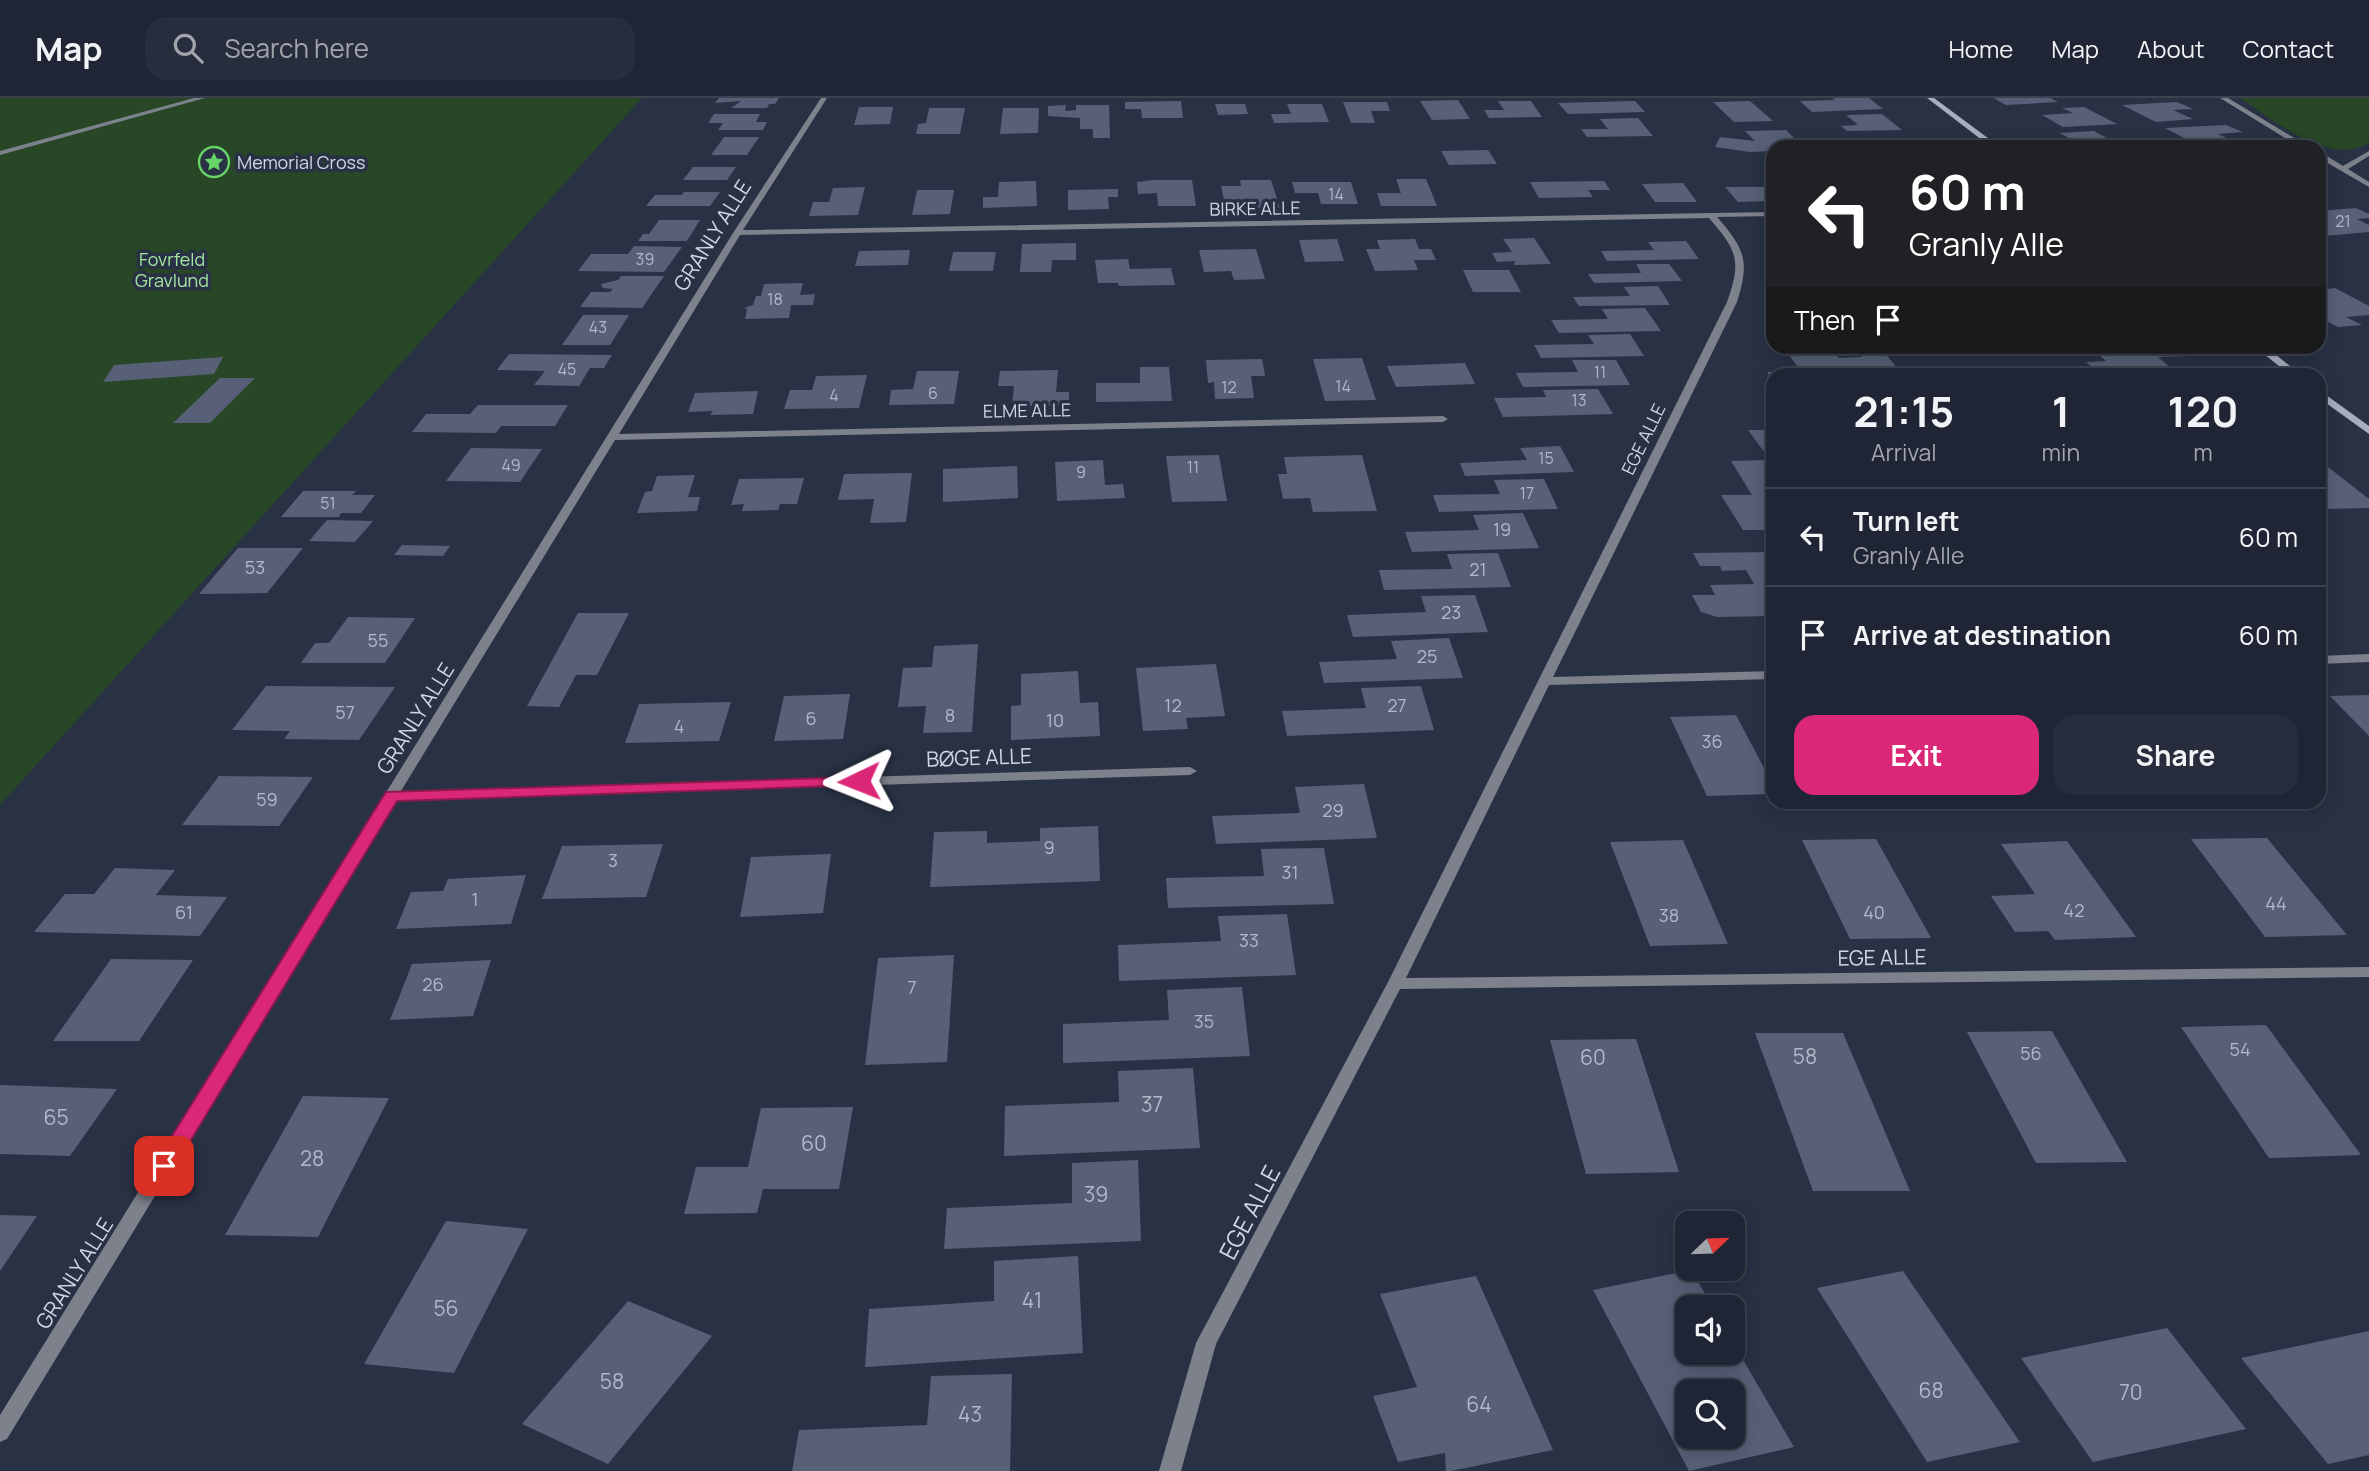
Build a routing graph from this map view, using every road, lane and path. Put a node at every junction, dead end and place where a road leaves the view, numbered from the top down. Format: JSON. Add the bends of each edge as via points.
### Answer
{"nodes":[{"id":1,"x":202,"y":98,"type":"edge"},
{"id":2,"x":824,"y":98,"type":"edge"},
{"id":3,"x":1930,"y":98,"type":"edge"},
{"id":4,"x":2223,"y":98,"type":"edge"},
{"id":5,"x":1987,"y":140,"type":"edge"},
{"id":6,"x":2293,"y":140,"type":"edge"},
{"id":7,"x":0,"y":153,"type":"edge"},
{"id":8,"x":2369,"y":153,"type":"edge"},
{"id":9,"x":2326,"y":159,"type":"edge"},
{"id":10,"x":2343,"y":169,"type":"junction"},
{"id":11,"x":2369,"y":185,"type":"edge"},
{"id":12,"x":1766,"y":214,"type":"edge"},
{"id":13,"x":1711,"y":215,"type":"junction"},
{"id":14,"x":737,"y":233,"type":"junction"},
{"id":15,"x":2269,"y":354,"type":"edge"},
{"id":16,"x":2287,"y":368,"type":"edge"},
{"id":17,"x":2326,"y":398,"type":"edge"},
{"id":18,"x":1443,"y":419,"type":"dead end"},
{"id":19,"x":2369,"y":431,"type":"edge"},
{"id":20,"x":612,"y":437,"type":"junction"},
{"id":21,"x":2369,"y":658,"type":"edge"},
{"id":22,"x":2326,"y":660,"type":"edge"},
{"id":23,"x":1766,"y":674,"type":"edge"},
{"id":24,"x":1545,"y":681,"type":"junction"},
{"id":25,"x":1190,"y":771,"type":"dead end"},
{"id":26,"x":391,"y":796,"type":"junction"},
{"id":27,"x":2369,"y":972,"type":"edge"},
{"id":28,"x":1395,"y":984,"type":"junction"},
{"id":29,"x":0,"y":1433,"type":"edge"},
{"id":30,"x":1170,"y":1471,"type":"edge"}],
"edges":[{"from":1,"to":7,"type":"street"},
{"from":2,"to":14,"type":"street","name":"GRANLY ALLE"},
{"from":3,"to":5,"type":"street"},
{"from":4,"to":6,"type":"street"},
{"from":8,"to":10,"type":"street"},
{"from":9,"to":10,"type":"street"},
{"from":10,"to":11,"type":"street"},
{"from":12,"to":13,"type":"street","name":"BIRKE ALLE"},
{"from":13,"to":14,"type":"street","name":"BIRKE ALLE"},
{"from":13,"to":24,"type":"street","name":"EGE ALLE","via":[[1736,244],[1743,271],[1732,302]]},
{"from":14,"to":20,"type":"street","name":"GRANLY ALLE"},
{"from":15,"to":16,"type":"street"},
{"from":17,"to":19,"type":"street"},
{"from":18,"to":20,"type":"street","name":"ELME ALLE"},
{"from":20,"to":26,"type":"street","name":"GRANLY ALLE"},
{"from":21,"to":22,"type":"street"},
{"from":23,"to":24,"type":"street"},
{"from":24,"to":28,"type":"street","name":"EGE ALLE"},
{"from":25,"to":26,"type":"street","name":"BØGE ALLE"},
{"from":26,"to":29,"type":"street","name":"GRANLY ALLE"},
{"from":27,"to":28,"type":"street","name":"EGE ALLE"},
{"from":28,"to":30,"type":"street","name":"EGE ALLE","via":[[1206,1343]]}]}
